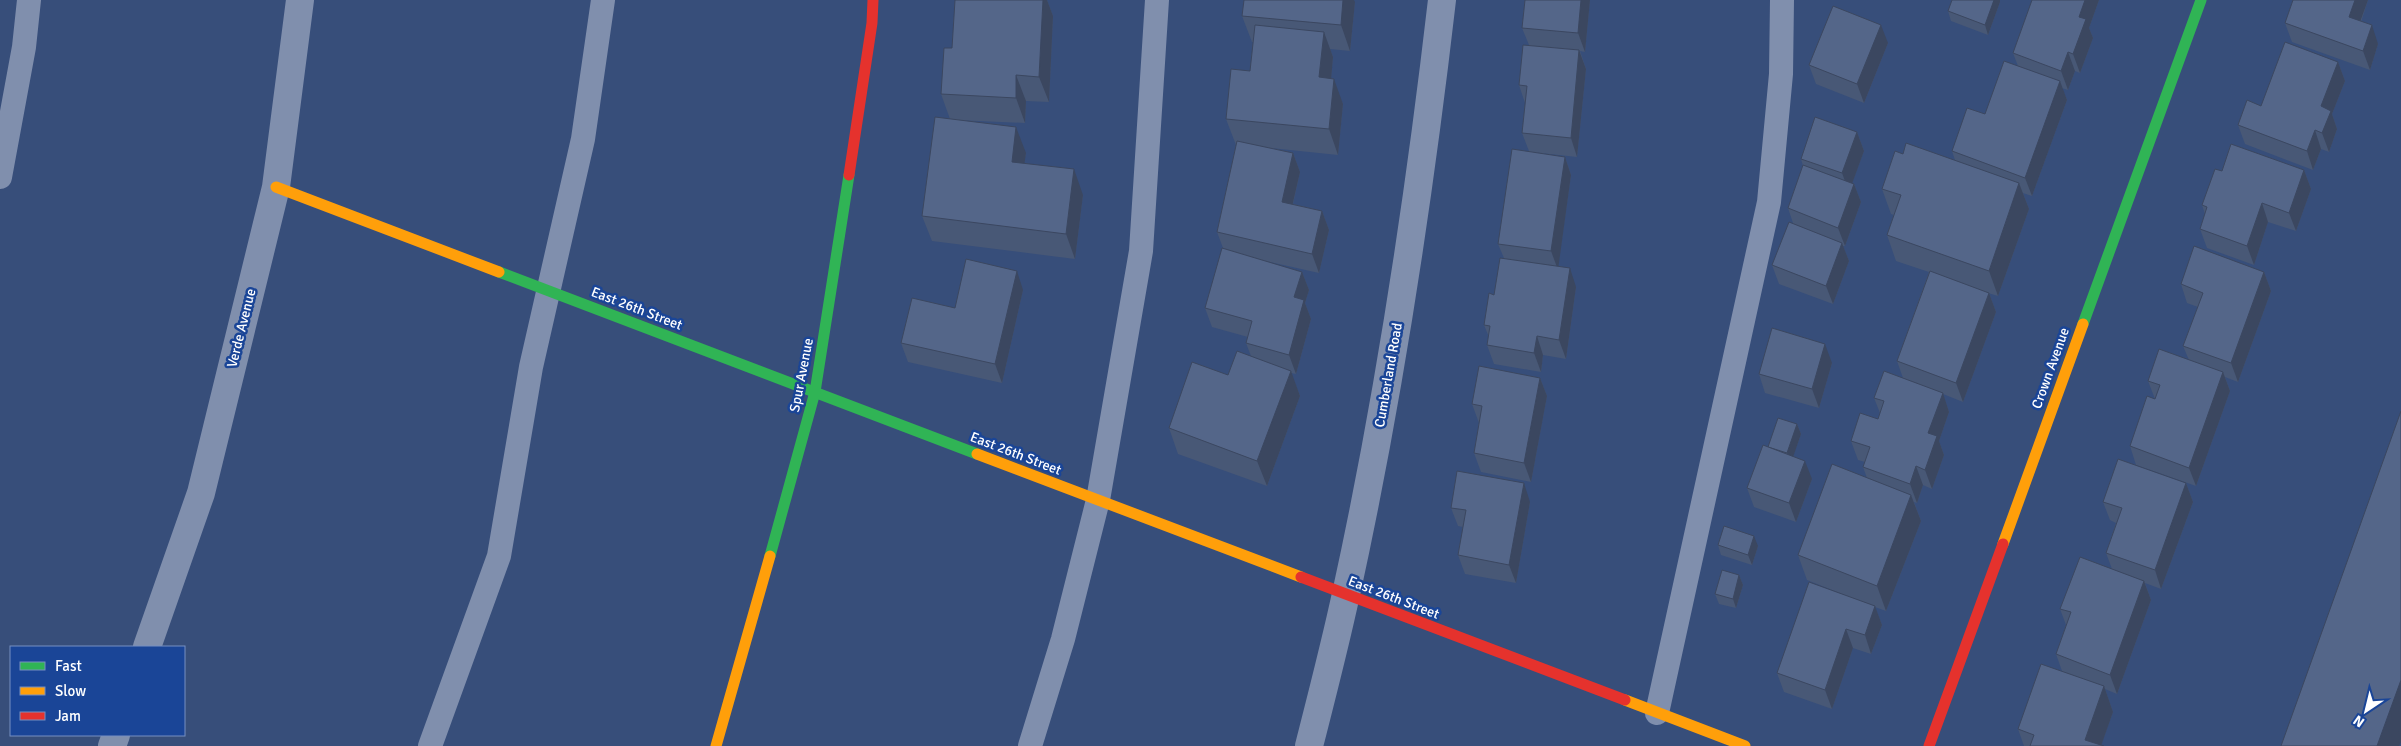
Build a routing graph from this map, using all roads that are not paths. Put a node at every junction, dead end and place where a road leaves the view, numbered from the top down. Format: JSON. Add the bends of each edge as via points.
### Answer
{"nodes":[{"id":1,"x":29,"y":0,"type":"edge"},
{"id":2,"x":300,"y":0,"type":"edge"},
{"id":3,"x":603,"y":0,"type":"edge"},
{"id":4,"x":873,"y":0,"type":"edge"},
{"id":5,"x":1157,"y":0,"type":"edge"},
{"id":6,"x":1442,"y":0,"type":"edge"},
{"id":7,"x":1782,"y":0,"type":"edge"},
{"id":8,"x":2197,"y":1,"type":"edge"},
{"id":9,"x":0,"y":177,"type":"edge"},
{"id":10,"x":276,"y":187,"type":"junction"},
{"id":11,"x":548,"y":290,"type":"junction"},
{"id":12,"x":815,"y":392,"type":"junction"},
{"id":13,"x":1098,"y":500,"type":"junction"},
{"id":14,"x":1346,"y":595,"type":"junction"},
{"id":15,"x":147,"y":646,"type":"edge"},
{"id":16,"x":1657,"y":713,"type":"junction"},
{"id":17,"x":1704,"y":738,"type":"edge"},
{"id":18,"x":430,"y":746,"type":"edge"},
{"id":19,"x":716,"y":746,"type":"edge"},
{"id":20,"x":1030,"y":746,"type":"edge"},
{"id":21,"x":1309,"y":746,"type":"edge"},
{"id":22,"x":1746,"y":746,"type":"edge"},
{"id":23,"x":1928,"y":746,"type":"edge"}],
"edges":[{"from":1,"to":9,"type":"lane","via":[[24,46]]},
{"from":2,"to":10,"type":"street","name":"Verde Avenue"},
{"from":3,"to":11,"type":"lane","via":[[583,139]]},
{"from":4,"to":12,"type":"street","name":"Spur Avenue"},
{"from":5,"to":13,"type":"lane","via":[[1141,251]]},
{"from":6,"to":14,"type":"street","name":"Cumberland Road","via":[[1426,136],[1386,397]]},
{"from":7,"to":16,"type":"lane","via":[[1780,74],[1769,202]]},
{"from":8,"to":23,"type":"street","name":"Crown Avenue"},
{"from":10,"to":11,"type":"street","name":"East 26th Street"},
{"from":10,"to":15,"type":"street","name":"Verde Avenue","via":[[201,493]]},
{"from":11,"to":12,"type":"street","name":"East 26th Street"},
{"from":11,"to":18,"type":"lane","via":[[531,367],[499,556]]},
{"from":12,"to":13,"type":"street","name":"East 26th Street"},
{"from":12,"to":19,"type":"street","name":"Spur Avenue"},
{"from":13,"to":14,"type":"street","name":"East 26th Street"},
{"from":13,"to":20,"type":"lane"},
{"from":14,"to":16,"type":"street","name":"East 26th Street"},
{"from":14,"to":21,"type":"street","name":"Cumberland Road"},
{"from":16,"to":17,"type":"street","name":"East 26th Street"},
{"from":17,"to":22,"type":"street","name":"East 26th Street"}]}
